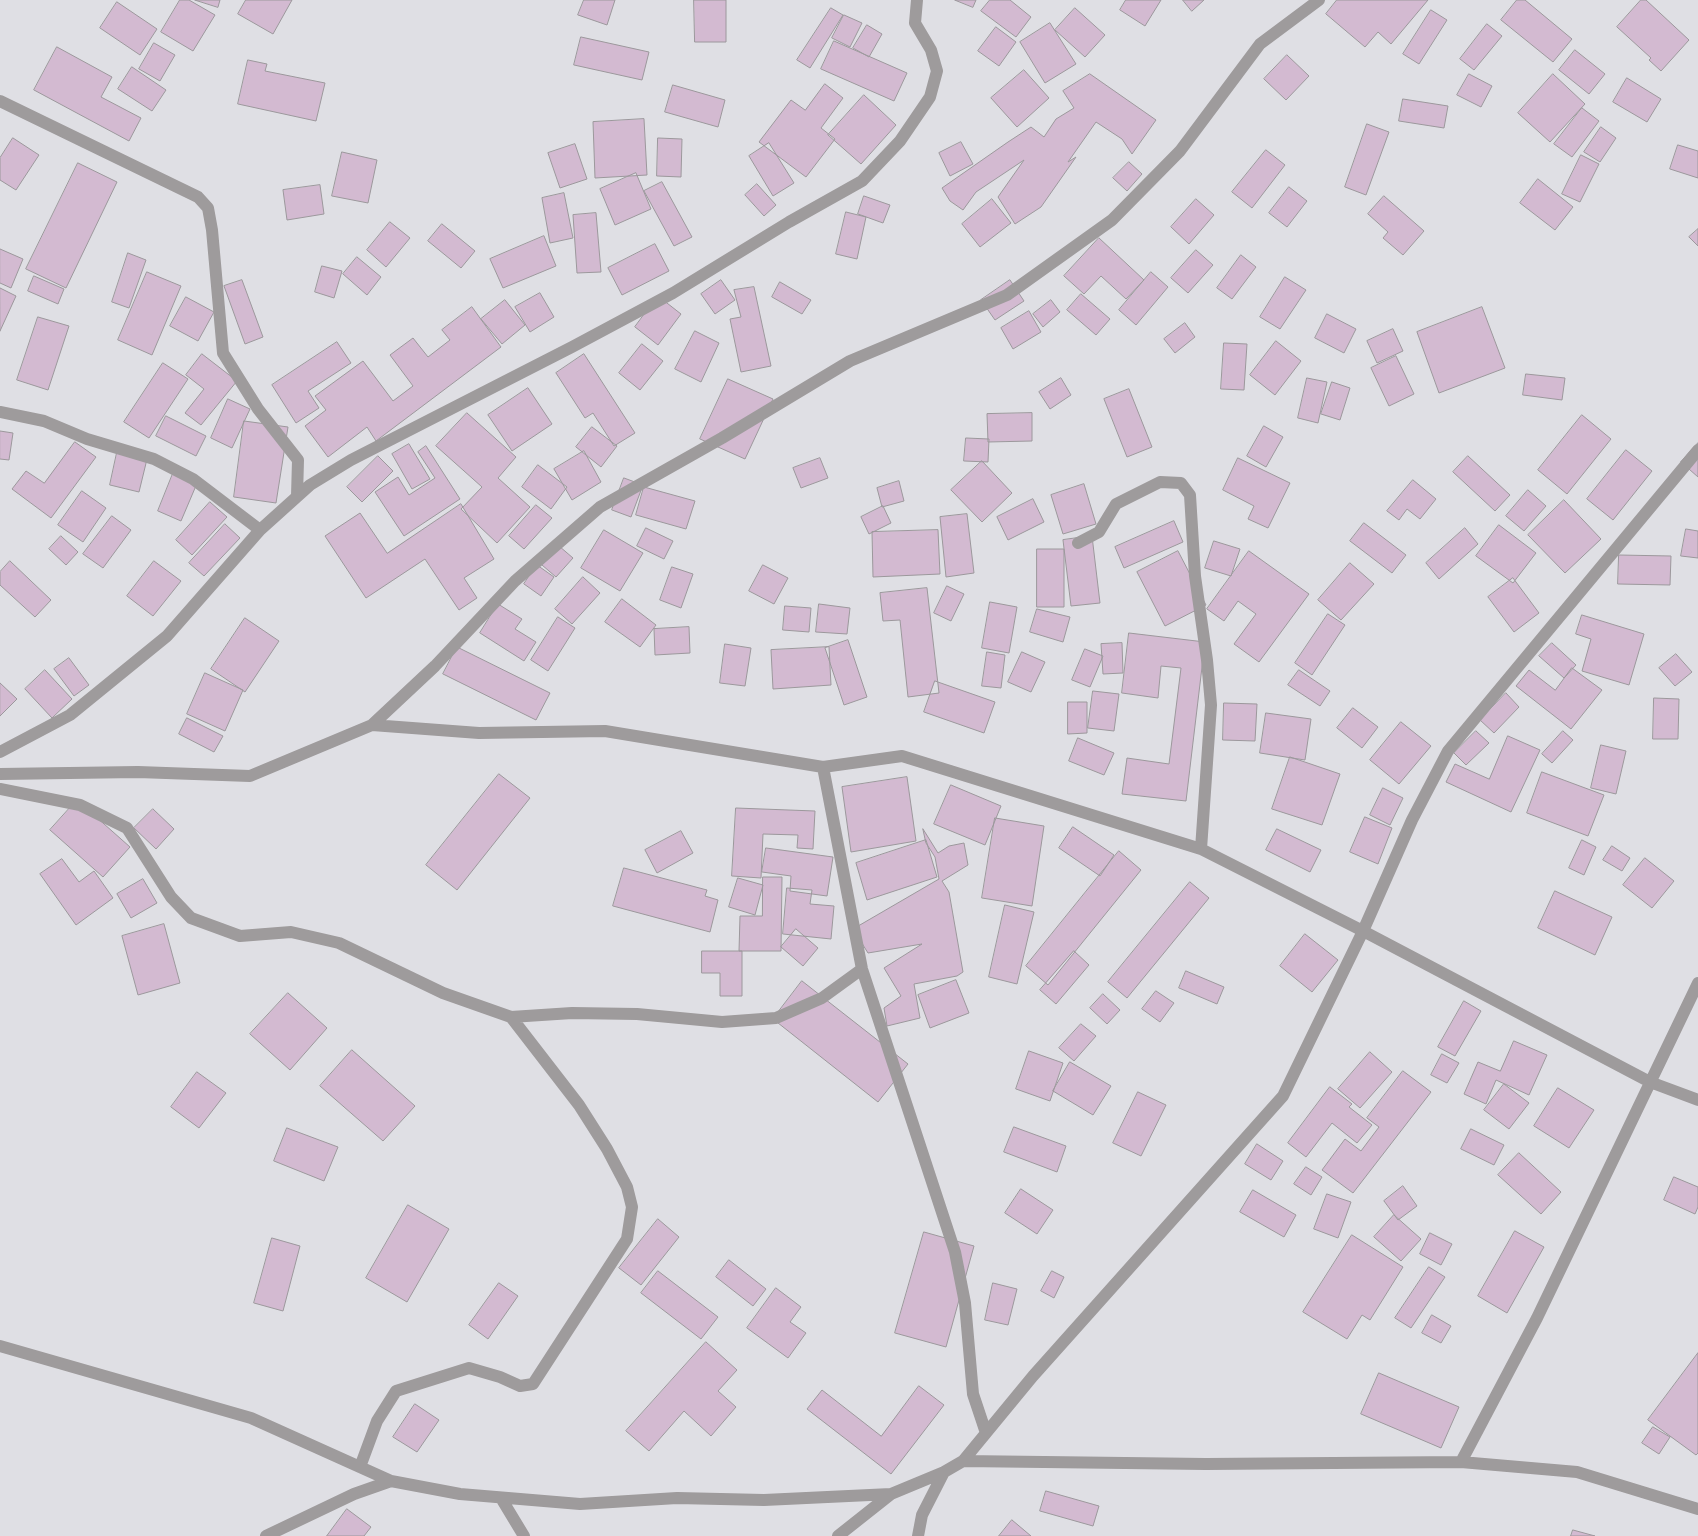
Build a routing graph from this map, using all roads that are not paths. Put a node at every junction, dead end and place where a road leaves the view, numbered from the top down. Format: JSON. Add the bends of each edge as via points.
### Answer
{"nodes":[{"id":1,"x":917,"y":0,"type":"edge"},
{"id":2,"x":1319,"y":0,"type":"edge"},
{"id":3,"x":0,"y":101,"type":"edge"},
{"id":4,"x":0,"y":412,"type":"edge"},
{"id":5,"x":1698,"y":450,"type":"edge"},
{"id":6,"x":297,"y":496,"type":"junction"},
{"id":7,"x":260,"y":530,"type":"junction"},
{"id":8,"x":1078,"y":543,"type":"dead end"},
{"id":9,"x":372,"y":725,"type":"junction"},
{"id":10,"x":0,"y":752,"type":"edge"},
{"id":11,"x":823,"y":767,"type":"junction"},
{"id":12,"x":0,"y":774,"type":"edge"},
{"id":13,"x":0,"y":789,"type":"edge"},
{"id":14,"x":1201,"y":849,"type":"junction"},
{"id":15,"x":1363,"y":931,"type":"junction"},
{"id":16,"x":862,"y":969,"type":"junction"},
{"id":17,"x":1698,"y":982,"type":"edge"},
{"id":18,"x":511,"y":1017,"type":"junction"},
{"id":19,"x":1650,"y":1082,"type":"junction"},
{"id":20,"x":1698,"y":1100,"type":"edge"},
{"id":21,"x":0,"y":1346,"type":"edge"},
{"id":22,"x":986,"y":1433,"type":"junction"},
{"id":23,"x":963,"y":1461,"type":"junction"},
{"id":24,"x":1461,"y":1462,"type":"junction"},
{"id":25,"x":360,"y":1467,"type":"junction"},
{"id":26,"x":944,"y":1472,"type":"junction"},
{"id":27,"x":391,"y":1481,"type":"junction"},
{"id":28,"x":891,"y":1494,"type":"junction"},
{"id":29,"x":501,"y":1498,"type":"junction"},
{"id":30,"x":1698,"y":1509,"type":"edge"},
{"id":31,"x":266,"y":1536,"type":"edge"},
{"id":32,"x":524,"y":1536,"type":"edge"},
{"id":33,"x":838,"y":1536,"type":"edge"},
{"id":34,"x":918,"y":1536,"type":"edge"}],
"edges":[{"from":1,"to":6,"type":"street","via":[[915,23],[931,50],[937,70],[930,97],[900,141],[862,181],[631,316],[351,460]]},
{"from":2,"to":9,"type":"street","via":[[1260,44],[1180,151],[1112,220],[1007,295],[850,360],[600,507],[515,581],[435,666]]},
{"from":3,"to":6,"type":"street","via":[[198,197],[208,208],[223,353],[253,402],[298,460]]},
{"from":4,"to":7,"type":"street","via":[[44,421],[88,439],[154,459],[193,479]]},
{"from":5,"to":15,"type":"street","via":[[1448,751],[1412,820]]},
{"from":6,"to":7,"type":"street"},
{"from":7,"to":10,"type":"street","via":[[167,636],[70,715]]},
{"from":8,"to":14,"type":"street","via":[[1099,532],[1116,504],[1160,482],[1181,483],[1190,495],[1211,706]]},
{"from":9,"to":11,"type":"street","via":[[479,733],[605,731]]},
{"from":9,"to":12,"type":"street","via":[[250,776],[138,772]]},
{"from":11,"to":14,"type":"street","via":[[902,756]]},
{"from":11,"to":16,"type":"street"},
{"from":13,"to":18,"type":"street","via":[[80,805],[127,828],[171,896],[191,918],[240,936],[291,932],[339,943],[443,993]]},
{"from":14,"to":15,"type":"street"},
{"from":15,"to":19,"type":"street"},
{"from":15,"to":22,"type":"street","via":[[1283,1096]]},
{"from":16,"to":18,"type":"street","via":[[822,998],[776,1018],[722,1022],[637,1014],[572,1013]]},
{"from":16,"to":22,"type":"street","via":[[956,1252],[965,1304],[973,1394]]},
{"from":17,"to":19,"type":"street"},
{"from":18,"to":25,"type":"street","via":[[578,1105],[627,1187],[632,1207],[627,1239],[533,1384],[520,1386],[469,1368],[396,1391],[377,1421]]},
{"from":19,"to":20,"type":"street"},
{"from":19,"to":24,"type":"street","via":[[1537,1318]]},
{"from":21,"to":25,"type":"street","via":[[251,1418]]},
{"from":22,"to":23,"type":"street"},
{"from":23,"to":24,"type":"street","via":[[1206,1464]]},
{"from":23,"to":26,"type":"street"},
{"from":24,"to":30,"type":"street","via":[[1577,1472]]},
{"from":25,"to":27,"type":"street"},
{"from":26,"to":28,"type":"street"},
{"from":26,"to":34,"type":"street","via":[[922,1515]]},
{"from":27,"to":29,"type":"street"},
{"from":27,"to":31,"type":"street","via":[[354,1494]]},
{"from":28,"to":29,"type":"street","via":[[764,1500],[676,1498],[580,1504]]},
{"from":28,"to":33,"type":"street"},
{"from":29,"to":32,"type":"street"}]}
